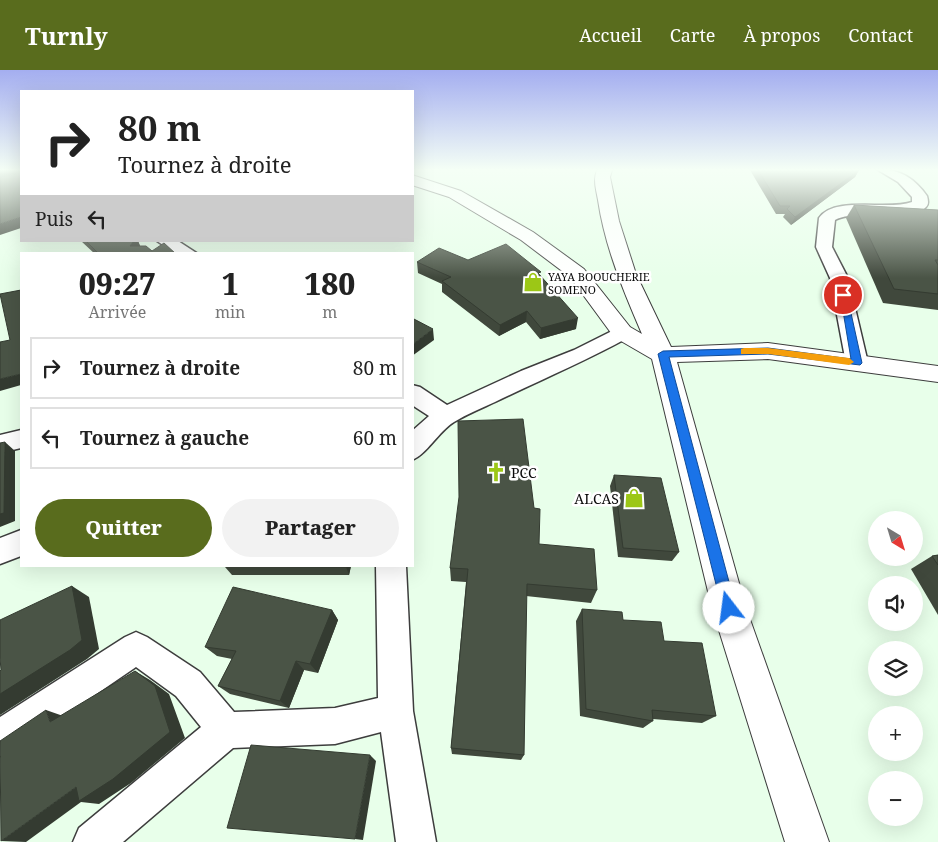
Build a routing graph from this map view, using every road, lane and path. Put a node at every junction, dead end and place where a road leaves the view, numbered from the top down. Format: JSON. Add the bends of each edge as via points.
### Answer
{"nodes":[{"id":1,"x":476,"y":206,"type":"edge"},
{"id":2,"x":607,"y":206,"type":"edge"},
{"id":3,"x":918,"y":206,"type":"edge"},
{"id":4,"x":161,"y":244,"type":"edge"},
{"id":5,"x":184,"y":252,"type":"edge"},
{"id":6,"x":622,"y":332,"type":"junction"},
{"id":7,"x":663,"y":354,"type":"junction"},
{"id":8,"x":857,"y":363,"type":"junction"},
{"id":9,"x":938,"y":374,"type":"edge"},
{"id":10,"x":415,"y":398,"type":"edge"},
{"id":11,"x":444,"y":416,"type":"junction"},
{"id":12,"x":20,"y":439,"type":"edge"},
{"id":13,"x":0,"y":444,"type":"edge"},
{"id":14,"x":414,"y":447,"type":"edge"},
{"id":15,"x":20,"y":543,"type":"edge"},
{"id":16,"x":0,"y":551,"type":"edge"},
{"id":17,"x":391,"y":567,"type":"edge"},
{"id":18,"x":396,"y":711,"type":"junction"},
{"id":19,"x":226,"y":730,"type":"junction"},
{"id":20,"x":0,"y":738,"type":"edge"},
{"id":21,"x":93,"y":842,"type":"edge"},
{"id":22,"x":416,"y":842,"type":"edge"},
{"id":23,"x":806,"y":842,"type":"edge"}],
"edges":[{"from":1,"to":6,"type":"street","via":[[527,236],[577,273]]},
{"from":2,"to":7,"type":"street","via":[[626,274]]},
{"from":3,"to":8,"type":"street","via":[[908,211],[838,210],[827,218],[824,247],[839,278]]},
{"from":4,"to":5,"type":"street"},
{"from":6,"to":7,"type":"street"},
{"from":6,"to":11,"type":"street","via":[[582,355]]},
{"from":7,"to":8,"type":"street","via":[[768,351]]},
{"from":7,"to":23,"type":"street","via":[[729,608]]},
{"from":8,"to":9,"type":"street"},
{"from":10,"to":11,"type":"street"},
{"from":11,"to":14,"type":"street"},
{"from":12,"to":13,"type":"street"},
{"from":15,"to":16,"type":"street"},
{"from":17,"to":18,"type":"street"},
{"from":18,"to":19,"type":"street","via":[[335,726]]},
{"from":18,"to":22,"type":"street"},
{"from":19,"to":20,"type":"street","via":[[188,684],[136,648]]},
{"from":19,"to":21,"type":"street"}]}
